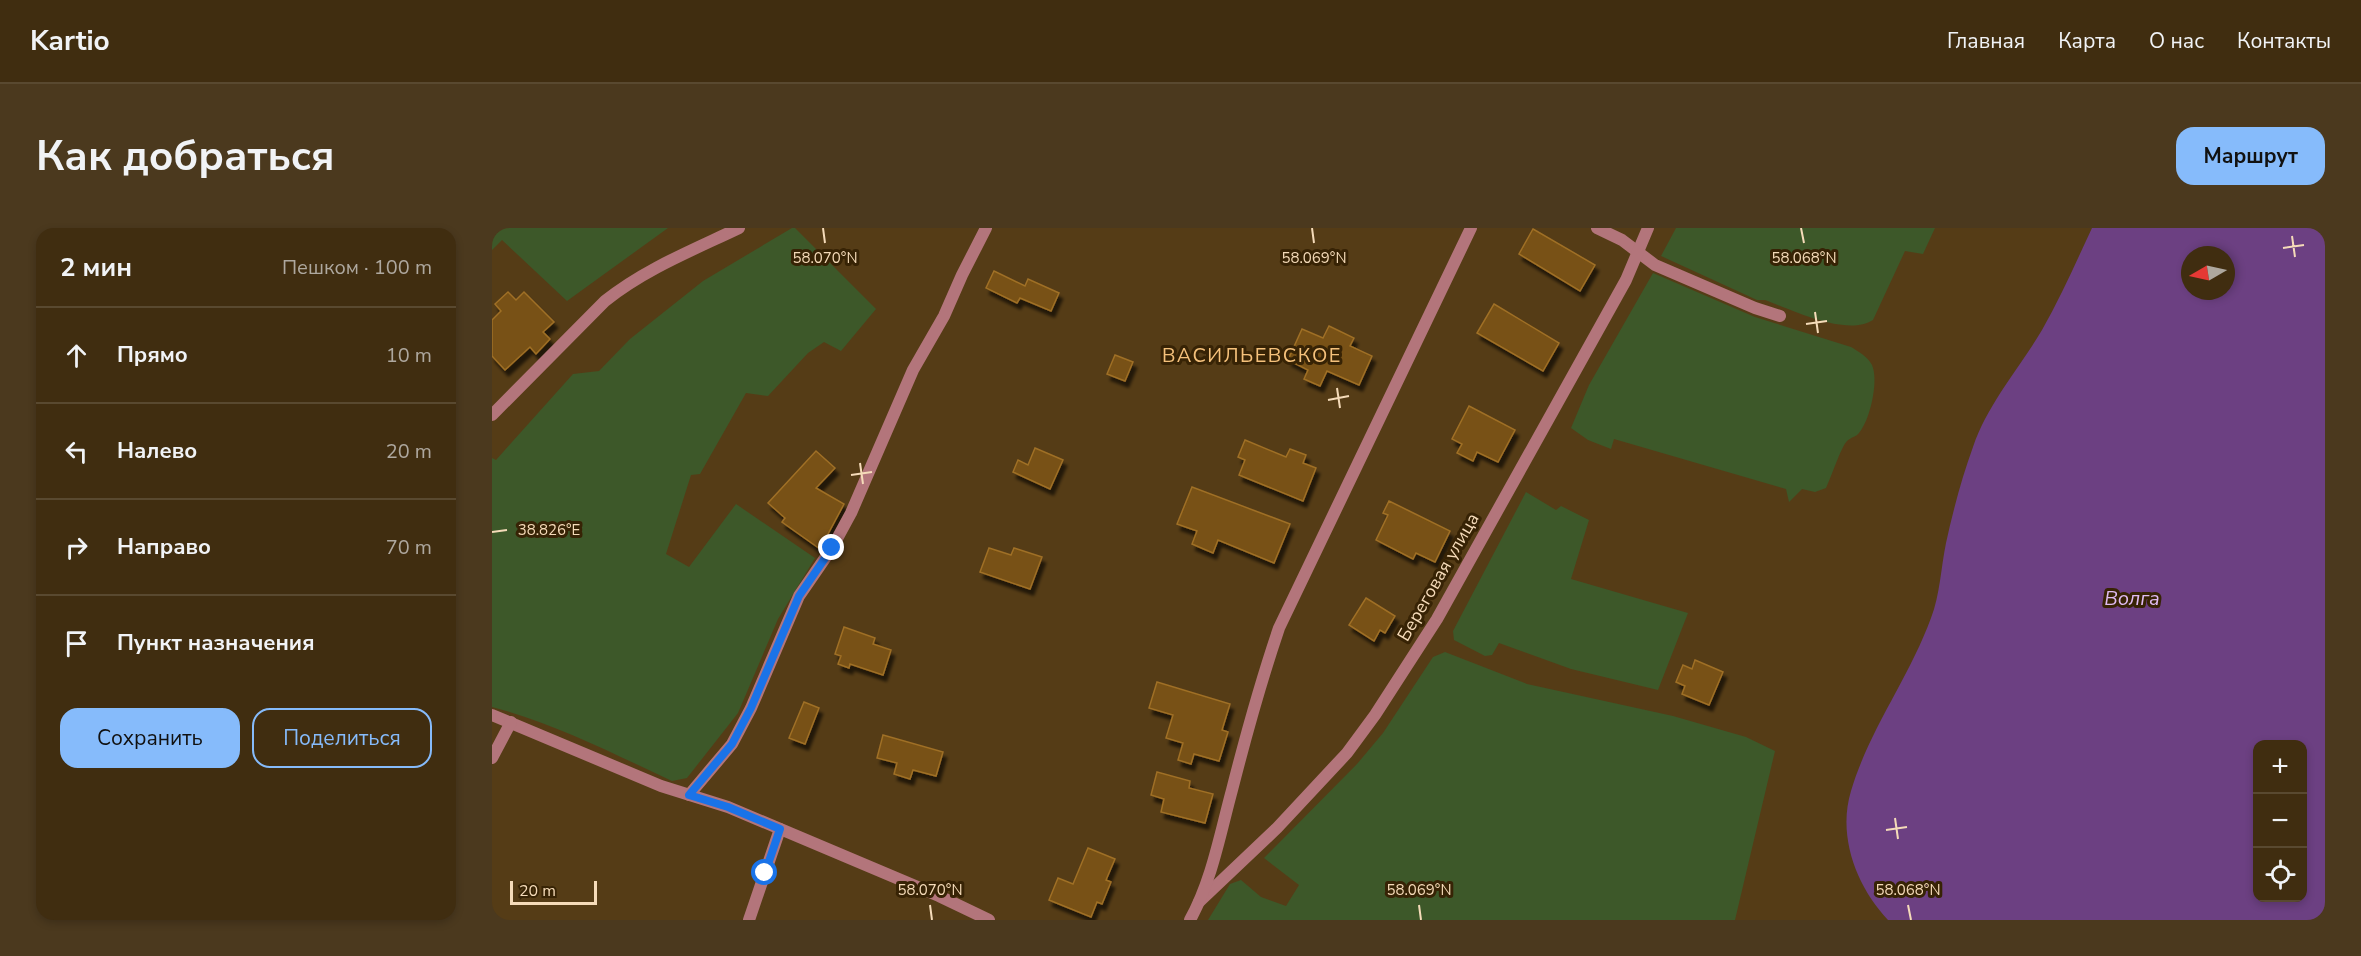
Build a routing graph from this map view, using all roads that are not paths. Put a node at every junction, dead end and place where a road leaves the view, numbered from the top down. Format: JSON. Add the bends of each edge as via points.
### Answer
{"nodes":[{"id":1,"x":739,"y":228,"type":"edge"},
{"id":2,"x":986,"y":228,"type":"edge"},
{"id":3,"x":1471,"y":228,"type":"edge"},
{"id":4,"x":1597,"y":228,"type":"edge"},
{"id":5,"x":1648,"y":228,"type":"edge"},
{"id":6,"x":1638,"y":252,"type":"junction"},
{"id":7,"x":1780,"y":316,"type":"dead end"},
{"id":8,"x":492,"y":415,"type":"edge"},
{"id":9,"x":492,"y":715,"type":"edge"},
{"id":10,"x":511,"y":722,"type":"junction"},
{"id":11,"x":492,"y":758,"type":"edge"},
{"id":12,"x":689,"y":795,"type":"junction"},
{"id":13,"x":780,"y":829,"type":"junction"},
{"id":14,"x":1199,"y":902,"type":"junction"},
{"id":15,"x":749,"y":920,"type":"edge"},
{"id":16,"x":989,"y":920,"type":"edge"},
{"id":17,"x":1190,"y":920,"type":"edge"}],
"edges":[{"from":1,"to":8,"type":"street","via":[[626,285],[605,301]]},
{"from":2,"to":12,"type":"street","via":[[913,370],[851,513],[799,596],[751,708],[722,758]]},
{"from":3,"to":14,"type":"street","name":"Береговая улица","via":[[1279,628],[1256,696],[1213,863]]},
{"from":4,"to":6,"type":"street"},
{"from":5,"to":6,"type":"street","name":"Береговая улица"},
{"from":6,"to":7,"type":"street","via":[[1655,265]]},
{"from":6,"to":14,"type":"street","name":"Береговая улица","via":[[1437,619],[1382,705],[1347,753],[1277,828]]},
{"from":9,"to":10,"type":"street"},
{"from":10,"to":11,"type":"street"},
{"from":10,"to":12,"type":"street"},
{"from":12,"to":13,"type":"street"},
{"from":13,"to":15,"type":"street"},
{"from":13,"to":16,"type":"street"},
{"from":14,"to":17,"type":"street","name":"Береговая улица"}]}
